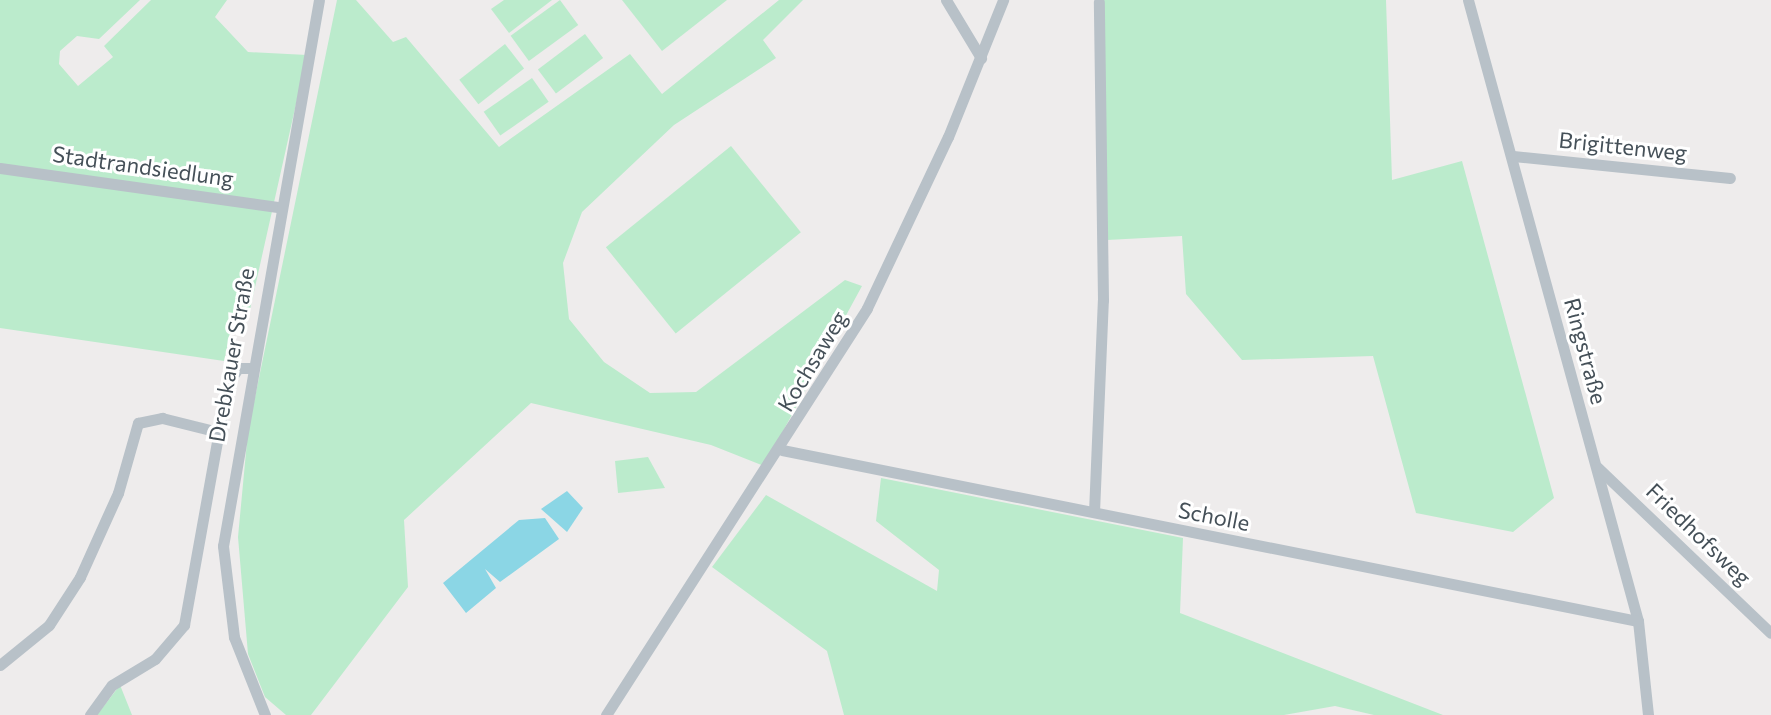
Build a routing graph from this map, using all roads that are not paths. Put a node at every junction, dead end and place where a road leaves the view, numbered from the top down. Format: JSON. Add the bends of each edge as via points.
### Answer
{"nodes":[{"id":1,"x":319,"y":0,"type":"edge"},
{"id":2,"x":946,"y":0,"type":"edge"},
{"id":3,"x":1003,"y":0,"type":"edge"},
{"id":4,"x":1468,"y":0,"type":"edge"},
{"id":5,"x":1099,"y":2,"type":"edge"},
{"id":6,"x":981,"y":58,"type":"junction"},
{"id":7,"x":1513,"y":156,"type":"junction"},
{"id":8,"x":0,"y":168,"type":"edge"},
{"id":9,"x":1730,"y":178,"type":"dead end"},
{"id":10,"x":279,"y":207,"type":"junction"},
{"id":11,"x":250,"y":368,"type":"junction"},
{"id":12,"x":218,"y":432,"type":"junction"},
{"id":13,"x":782,"y":450,"type":"junction"},
{"id":14,"x":1597,"y":467,"type":"junction"},
{"id":15,"x":1094,"y":512,"type":"junction"},
{"id":16,"x":1638,"y":621,"type":"junction"},
{"id":17,"x":1771,"y":633,"type":"edge"},
{"id":18,"x":0,"y":665,"type":"edge"},
{"id":19,"x":90,"y":715,"type":"edge"},
{"id":20,"x":265,"y":715,"type":"edge"},
{"id":21,"x":606,"y":715,"type":"edge"},
{"id":22,"x":1648,"y":715,"type":"edge"}],
"edges":[{"from":1,"to":10,"type":"street","name":"Drebkauer Straße"},
{"from":2,"to":6,"type":"street"},
{"from":3,"to":6,"type":"street","name":"Kochsaweg"},
{"from":4,"to":7,"type":"street","name":"Ringstraße"},
{"from":5,"to":15,"type":"street","via":[[1103,300]]},
{"from":6,"to":13,"type":"street","name":"Kochsaweg","via":[[867,308]]},
{"from":7,"to":9,"type":"street","name":"Brigittenweg"},
{"from":7,"to":14,"type":"street","name":"Ringstraße"},
{"from":8,"to":10,"type":"street","name":"Stadtrandsiedlung"},
{"from":10,"to":11,"type":"street","name":"Drebkauer Straße"},
{"from":11,"to":12,"type":"street","via":[[230,377]]},
{"from":11,"to":20,"type":"street","name":"Drebkauer Straße","via":[[223,546],[234,637]]},
{"from":12,"to":18,"type":"street","via":[[162,418],[138,423],[118,493],[80,577],[49,625]]},
{"from":12,"to":19,"type":"street","via":[[184,625],[155,659],[112,685]]},
{"from":13,"to":15,"type":"street","name":"Scholle"},
{"from":13,"to":21,"type":"street","name":"Kochsaweg"},
{"from":14,"to":16,"type":"street","name":"Ringstraße"},
{"from":14,"to":17,"type":"street","name":"Friedhofsweg"},
{"from":15,"to":16,"type":"street","name":"Scholle"},
{"from":16,"to":22,"type":"street","name":"Ringstraße"}]}
